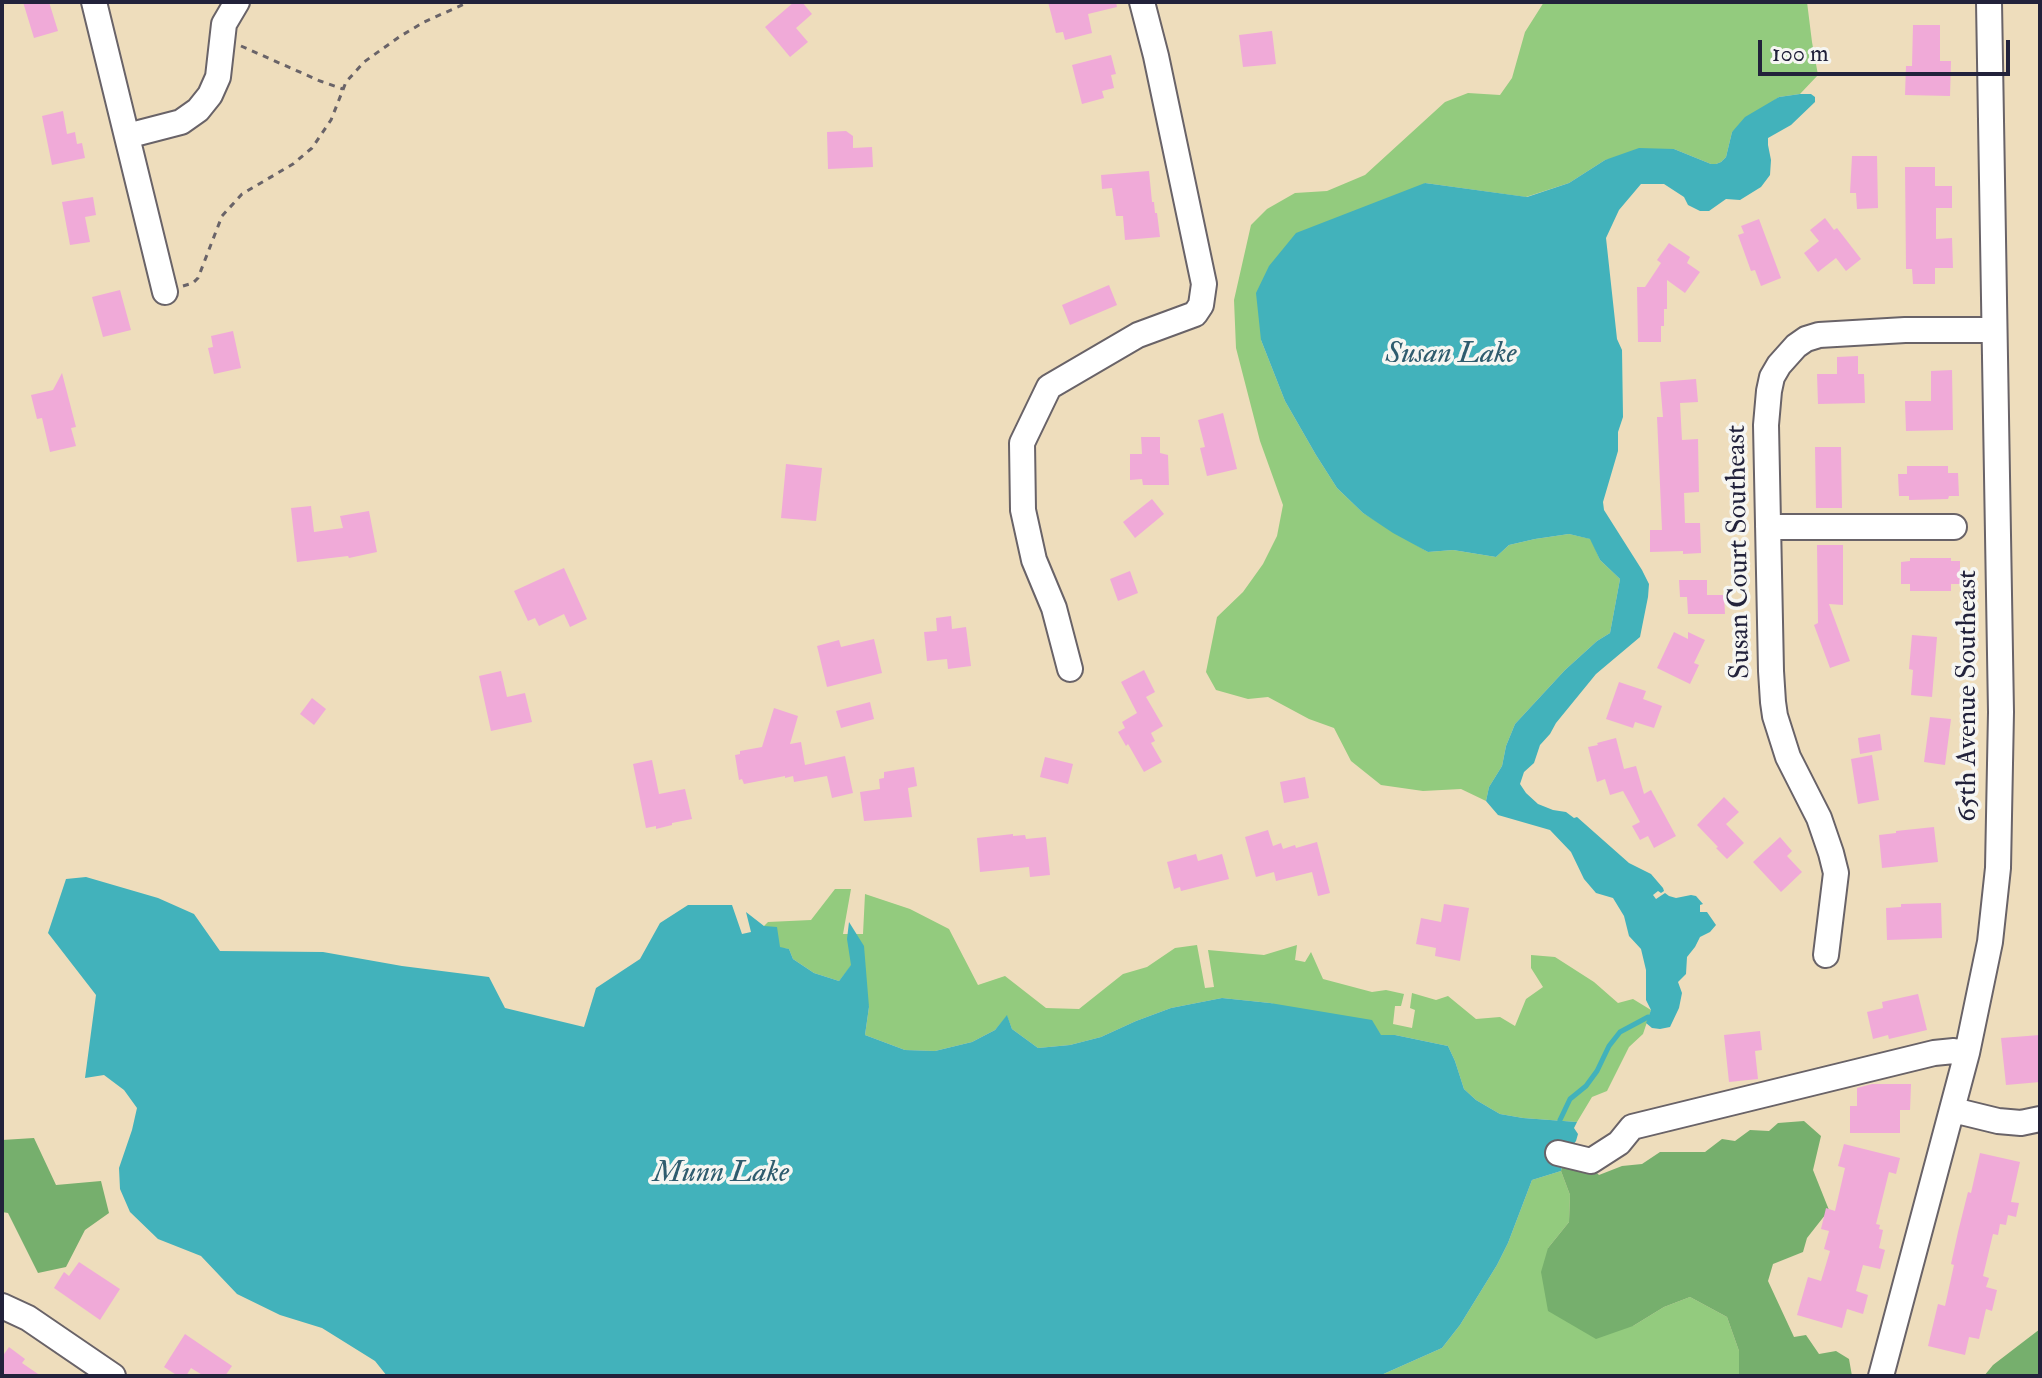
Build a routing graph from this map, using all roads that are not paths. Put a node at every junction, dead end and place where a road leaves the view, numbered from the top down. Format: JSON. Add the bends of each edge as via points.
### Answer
{"nodes":[{"id":1,"x":94,"y":2,"type":"edge"},
{"id":2,"x":237,"y":2,"type":"edge"},
{"id":3,"x":1142,"y":2,"type":"edge"},
{"id":4,"x":1989,"y":2,"type":"edge"},
{"id":5,"x":127,"y":136,"type":"junction"},
{"id":6,"x":165,"y":292,"type":"road end"},
{"id":7,"x":1994,"y":330,"type":"junction"},
{"id":8,"x":1768,"y":527,"type":"junction"},
{"id":9,"x":1954,"y":527,"type":"dead end"},
{"id":10,"x":1070,"y":669,"type":"dead end"},
{"id":11,"x":1826,"y":955,"type":"dead end"},
{"id":12,"x":1967,"y":1053,"type":"junction"},
{"id":13,"x":1953,"y":1110,"type":"junction"},
{"id":14,"x":2040,"y":1119,"type":"edge"},
{"id":15,"x":1558,"y":1153,"type":"dead end"},
{"id":16,"x":2,"y":1306,"type":"edge"},
{"id":17,"x":113,"y":1376,"type":"edge"},
{"id":18,"x":1881,"y":1376,"type":"edge"}],
"edges":[{"from":1,"to":5,"type":"street"},
{"from":2,"to":5,"type":"street","via":[[224,24],[218,77],[198,110],[181,122]]},
{"from":3,"to":10,"type":"street","via":[[1204,284],[1195,314],[1138,335],[1049,387],[1022,443],[1023,510]]},
{"from":4,"to":7,"type":"street","name":"65th Avenue Southeast"},
{"from":5,"to":6,"type":"street"},
{"from":7,"to":8,"type":"street","name":"Susan Court Southeast","via":[[1833,333],[1796,346],[1779,365],[1769,391]]},
{"from":7,"to":12,"type":"street","name":"65th Avenue Southeast","via":[[1999,844],[1990,942]]},
{"from":8,"to":9,"type":"street"},
{"from":8,"to":11,"type":"street","name":"Susan Court Southeast","via":[[1775,716],[1788,757],[1819,818],[1836,873]]},
{"from":12,"to":13,"type":"street","name":"65th Avenue Southeast"},
{"from":12,"to":15,"type":"street","via":[[1934,1053],[1632,1127],[1619,1143],[1591,1161]]},
{"from":13,"to":14,"type":"street","via":[[1998,1121]]},
{"from":13,"to":18,"type":"street","name":"65th Avenue Southeast"},
{"from":16,"to":17,"type":"street"}]}
